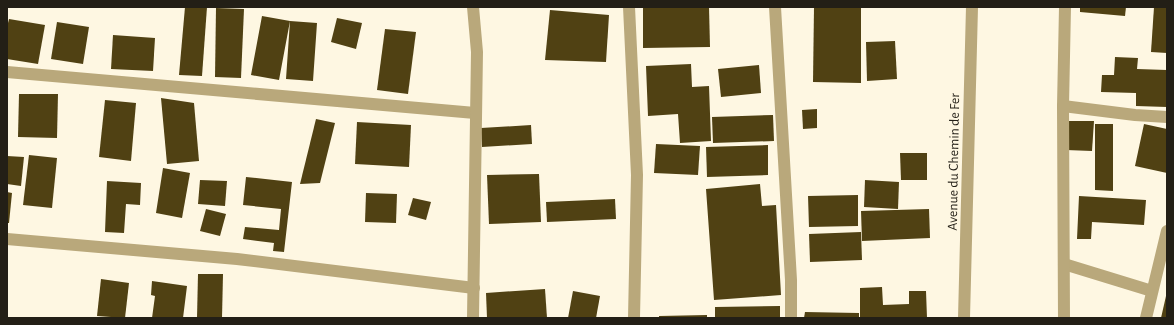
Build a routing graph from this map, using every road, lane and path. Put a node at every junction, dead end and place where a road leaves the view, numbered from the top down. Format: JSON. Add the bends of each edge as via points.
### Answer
{"nodes":[{"id":1,"x":473,"y":7,"type":"edge"},
{"id":2,"x":629,"y":7,"type":"edge"},
{"id":3,"x":775,"y":7,"type":"edge"},
{"id":4,"x":972,"y":7,"type":"edge"},
{"id":5,"x":1065,"y":7,"type":"edge"},
{"id":6,"x":7,"y":72,"type":"edge"},
{"id":7,"x":1063,"y":106,"type":"junction"},
{"id":8,"x":475,"y":113,"type":"junction"},
{"id":9,"x":1167,"y":117,"type":"edge"},
{"id":10,"x":1167,"y":230,"type":"edge"},
{"id":11,"x":7,"y":239,"type":"edge"},
{"id":12,"x":1064,"y":264,"type":"junction"},
{"id":13,"x":474,"y":288,"type":"junction"},
{"id":14,"x":1152,"y":291,"type":"junction"},
{"id":15,"x":473,"y":318,"type":"edge"},
{"id":16,"x":634,"y":318,"type":"edge"},
{"id":17,"x":791,"y":318,"type":"edge"},
{"id":18,"x":964,"y":318,"type":"edge"},
{"id":19,"x":1064,"y":318,"type":"edge"},
{"id":20,"x":1146,"y":318,"type":"edge"}],
"edges":[{"from":1,"to":8,"type":"street","via":[[477,52]]},
{"from":2,"to":16,"type":"street","via":[[637,175]]},
{"from":3,"to":17,"type":"street"},
{"from":4,"to":18,"type":"street","name":"Avenue du Chemin de Fer"},
{"from":5,"to":7,"type":"street"},
{"from":6,"to":8,"type":"street"},
{"from":7,"to":9,"type":"street"},
{"from":7,"to":12,"type":"street"},
{"from":8,"to":13,"type":"street"},
{"from":10,"to":14,"type":"street"},
{"from":11,"to":13,"type":"street","via":[[237,259]]},
{"from":12,"to":14,"type":"street"},
{"from":12,"to":19,"type":"street"},
{"from":13,"to":15,"type":"street"},
{"from":14,"to":20,"type":"street"}]}
